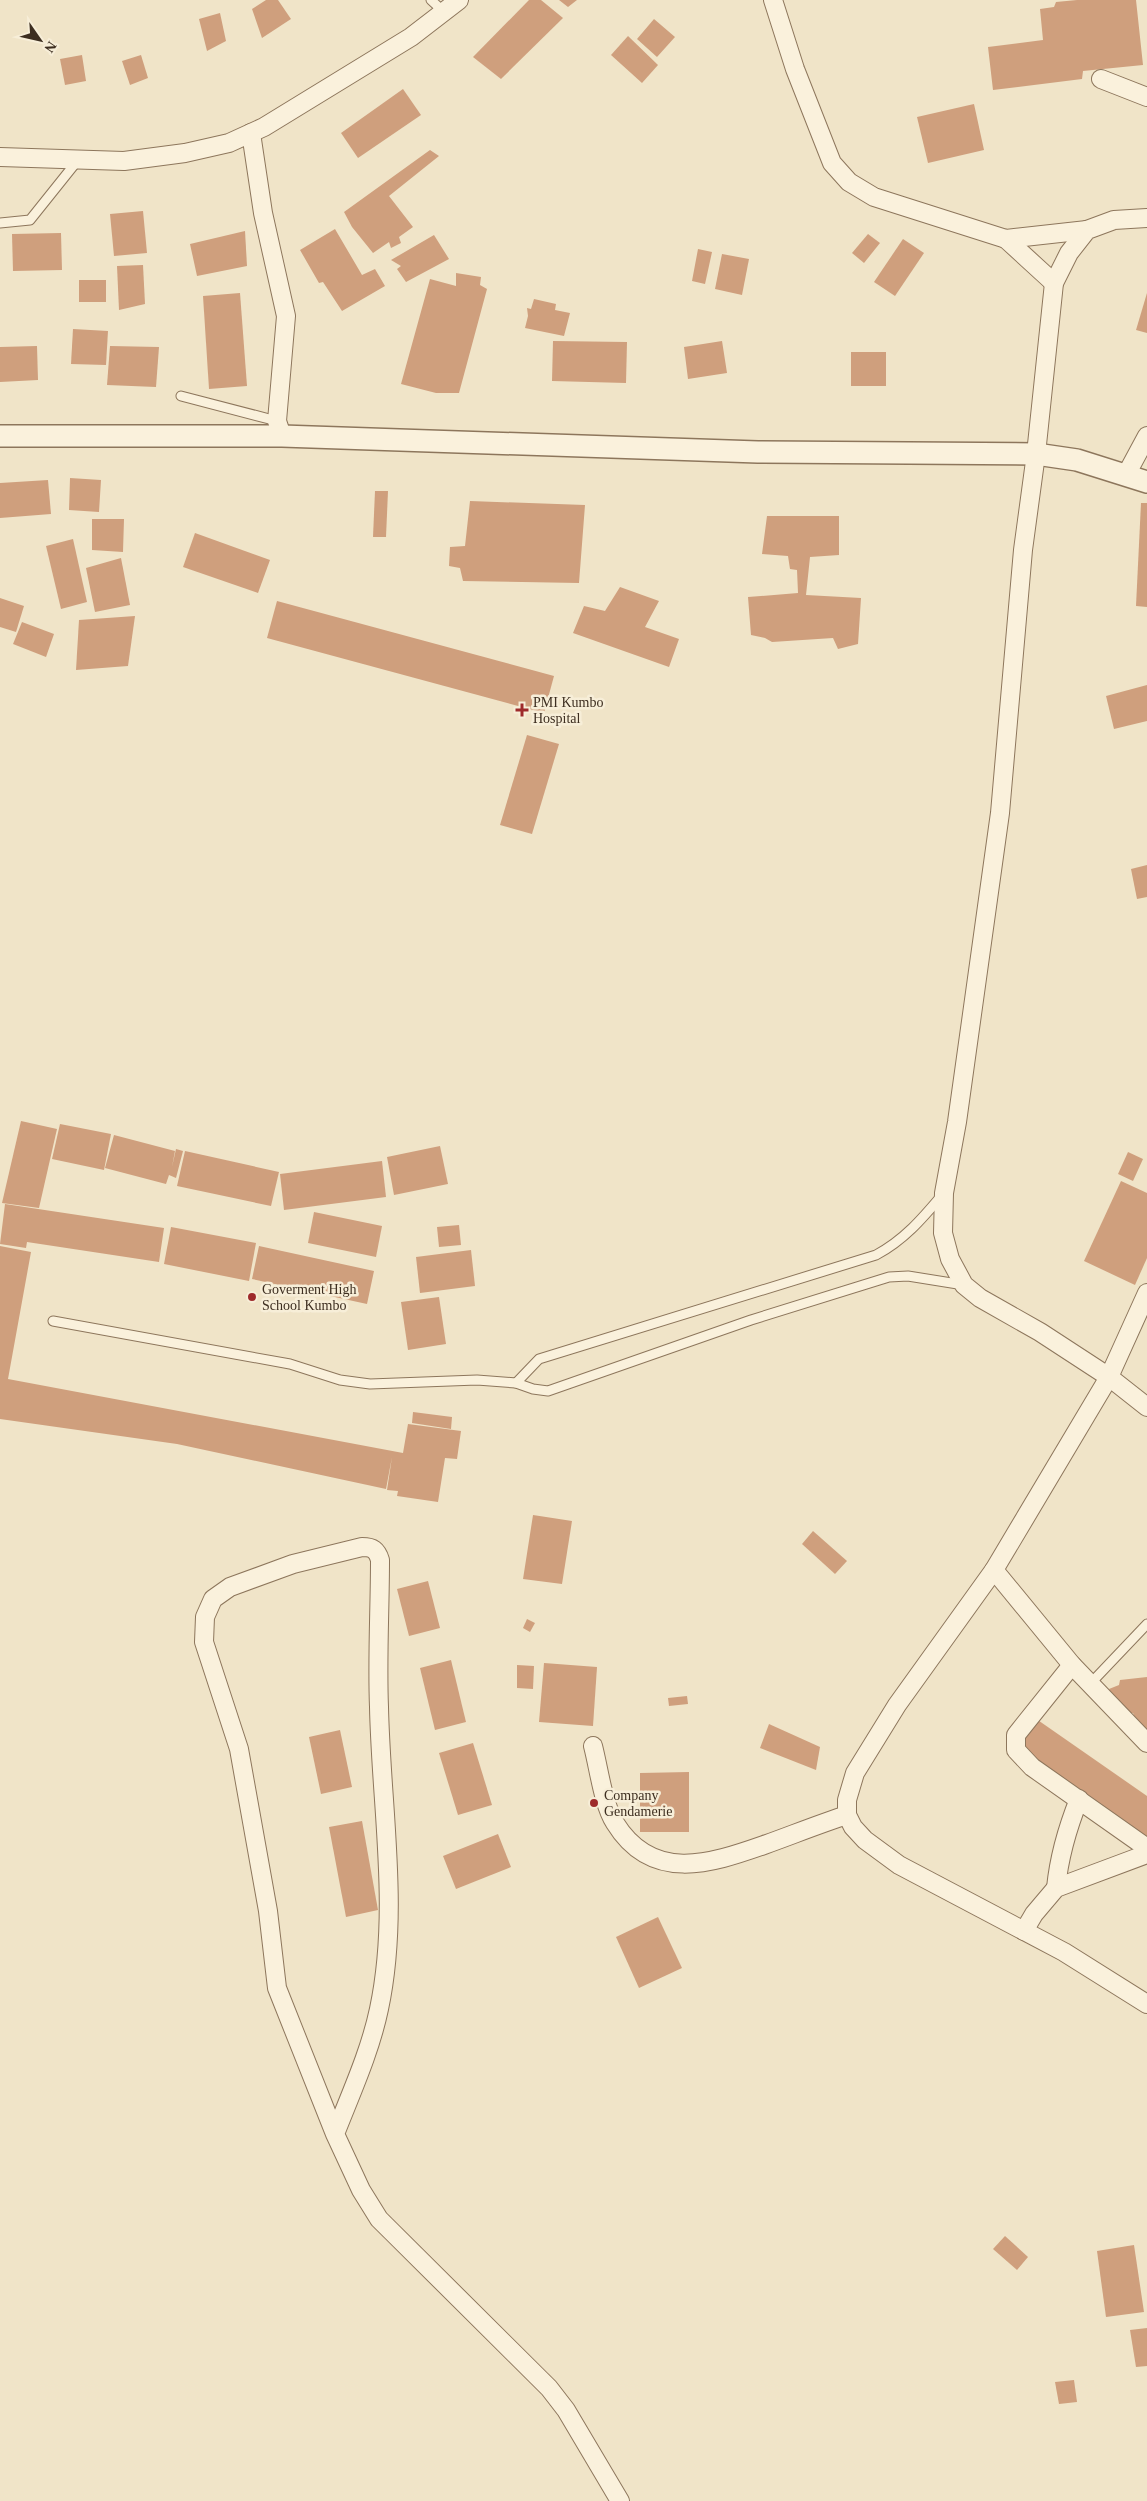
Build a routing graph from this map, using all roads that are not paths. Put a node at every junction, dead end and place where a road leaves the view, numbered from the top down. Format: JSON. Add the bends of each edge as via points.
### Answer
{"nodes":[{"id":1,"x":459,"y":0,"type":"edge"},
{"id":2,"x":774,"y":0,"type":"edge"},
{"id":3,"x":437,"y":6,"type":"edge"},
{"id":4,"x":1101,"y":79,"type":"dead end"},
{"id":5,"x":1147,"y":97,"type":"edge"},
{"id":6,"x":251,"y":133,"type":"junction"},
{"id":7,"x":0,"y":158,"type":"edge"},
{"id":8,"x":78,"y":160,"type":"junction"},
{"id":9,"x":1147,"y":218,"type":"edge"},
{"id":10,"x":0,"y":224,"type":"edge"},
{"id":11,"x":1087,"y":230,"type":"junction"},
{"id":12,"x":1006,"y":239,"type":"junction"},
{"id":13,"x":1054,"y":283,"type":"junction"},
{"id":14,"x":181,"y":396,"type":"dead end"},
{"id":15,"x":280,"y":428,"type":"junction"},
{"id":16,"x":0,"y":436,"type":"edge"},
{"id":17,"x":1147,"y":436,"type":"edge"},
{"id":18,"x":1036,"y":454,"type":"junction"},
{"id":19,"x":1126,"y":476,"type":"junction"},
{"id":20,"x":1147,"y":482,"type":"edge"},
{"id":21,"x":944,"y":1193,"type":"junction"},
{"id":22,"x":964,"y":1285,"type":"junction"},
{"id":23,"x":1147,"y":1293,"type":"edge"},
{"id":24,"x":53,"y":1321,"type":"dead end"},
{"id":25,"x":1109,"y":1377,"type":"junction"},
{"id":26,"x":516,"y":1383,"type":"junction"},
{"id":27,"x":1147,"y":1407,"type":"edge"},
{"id":28,"x":994,"y":1570,"type":"junction"},
{"id":29,"x":1147,"y":1624,"type":"edge"},
{"id":30,"x":1072,"y":1665,"type":"junction"},
{"id":31,"x":1090,"y":1684,"type":"junction"},
{"id":32,"x":1147,"y":1743,"type":"edge"},
{"id":33,"x":593,"y":1746,"type":"dead end"},
{"id":34,"x":1080,"y":1800,"type":"junction"},
{"id":35,"x":847,"y":1815,"type":"junction"},
{"id":36,"x":1147,"y":1848,"type":"edge"},
{"id":37,"x":1147,"y":1854,"type":"edge"},
{"id":38,"x":1056,"y":1888,"type":"junction"},
{"id":39,"x":1024,"y":1931,"type":"junction"},
{"id":40,"x":1147,"y":2004,"type":"edge"},
{"id":41,"x":335,"y":2134,"type":"junction"},
{"id":42,"x":620,"y":2501,"type":"edge"}],
"edges":[{"from":1,"to":3,"type":"street"},
{"from":2,"to":12,"type":"street","via":[[795,69],[832,163],[849,182],[874,197]]},
{"from":3,"to":6,"type":"street","via":[[411,37]]},
{"from":4,"to":5,"type":"street"},
{"from":6,"to":8,"type":"street","via":[[229,143],[185,153],[124,161]]},
{"from":6,"to":15,"type":"street","via":[[263,212],[286,316]]},
{"from":7,"to":8,"type":"street"},
{"from":8,"to":10,"type":"lane","via":[[30,220]]},
{"from":9,"to":11,"type":"street","via":[[1114,220]]},
{"from":11,"to":12,"type":"street"},
{"from":11,"to":13,"type":"street","via":[[1069,253]]},
{"from":12,"to":13,"type":"street"},
{"from":13,"to":18,"type":"street"},
{"from":14,"to":15,"type":"lane"},
{"from":15,"to":16,"type":"street"},
{"from":15,"to":18,"type":"street","via":[[758,452]]},
{"from":17,"to":19,"type":"street"},
{"from":18,"to":19,"type":"street","via":[[1077,460]]},
{"from":18,"to":21,"type":"street","via":[[1023,550],[1000,813],[957,1122]]},
{"from":19,"to":20,"type":"street"},
{"from":21,"to":22,"type":"street","via":[[943,1233],[950,1259]]},
{"from":21,"to":26,"type":"lane","via":[[914,1228],[876,1256],[539,1359]]},
{"from":22,"to":25,"type":"street"},
{"from":22,"to":26,"type":"lane","via":[[908,1276],[889,1277],[751,1320],[548,1391]]},
{"from":23,"to":25,"type":"street"},
{"from":24,"to":26,"type":"lane","via":[[290,1364],[340,1380],[370,1384],[477,1380]]},
{"from":25,"to":27,"type":"street"},
{"from":25,"to":28,"type":"street"},
{"from":28,"to":30,"type":"street"},
{"from":28,"to":35,"type":"street","via":[[897,1705],[855,1773],[847,1800]]},
{"from":29,"to":31,"type":"lane"},
{"from":30,"to":31,"type":"street"},
{"from":30,"to":34,"type":"street","via":[[1016,1735],[1016,1750],[1032,1767]]},
{"from":31,"to":32,"type":"street"},
{"from":33,"to":35,"type":"street","via":[[613,1822],[638,1851],[657,1860],[699,1864],[722,1860]]},
{"from":34,"to":36,"type":"street"},
{"from":34,"to":38,"type":"street","via":[[1068,1827]]},
{"from":35,"to":39,"type":"street","via":[[853,1828],[899,1865]]},
{"from":37,"to":38,"type":"street"},
{"from":38,"to":39,"type":"street"},
{"from":39,"to":40,"type":"street"},
{"from":41,"to":41,"type":"street","via":[[277,1988],[268,1911],[241,1758],[204,1642],[205,1617],[213,1599],[230,1587],[293,1564],[370,1547],[377,1551],[380,1560],[378,1706],[389,1914],[379,2010],[364,2061]]},
{"from":41,"to":42,"type":"street","via":[[361,2190],[379,2219],[549,2388],[566,2410]]}]}
